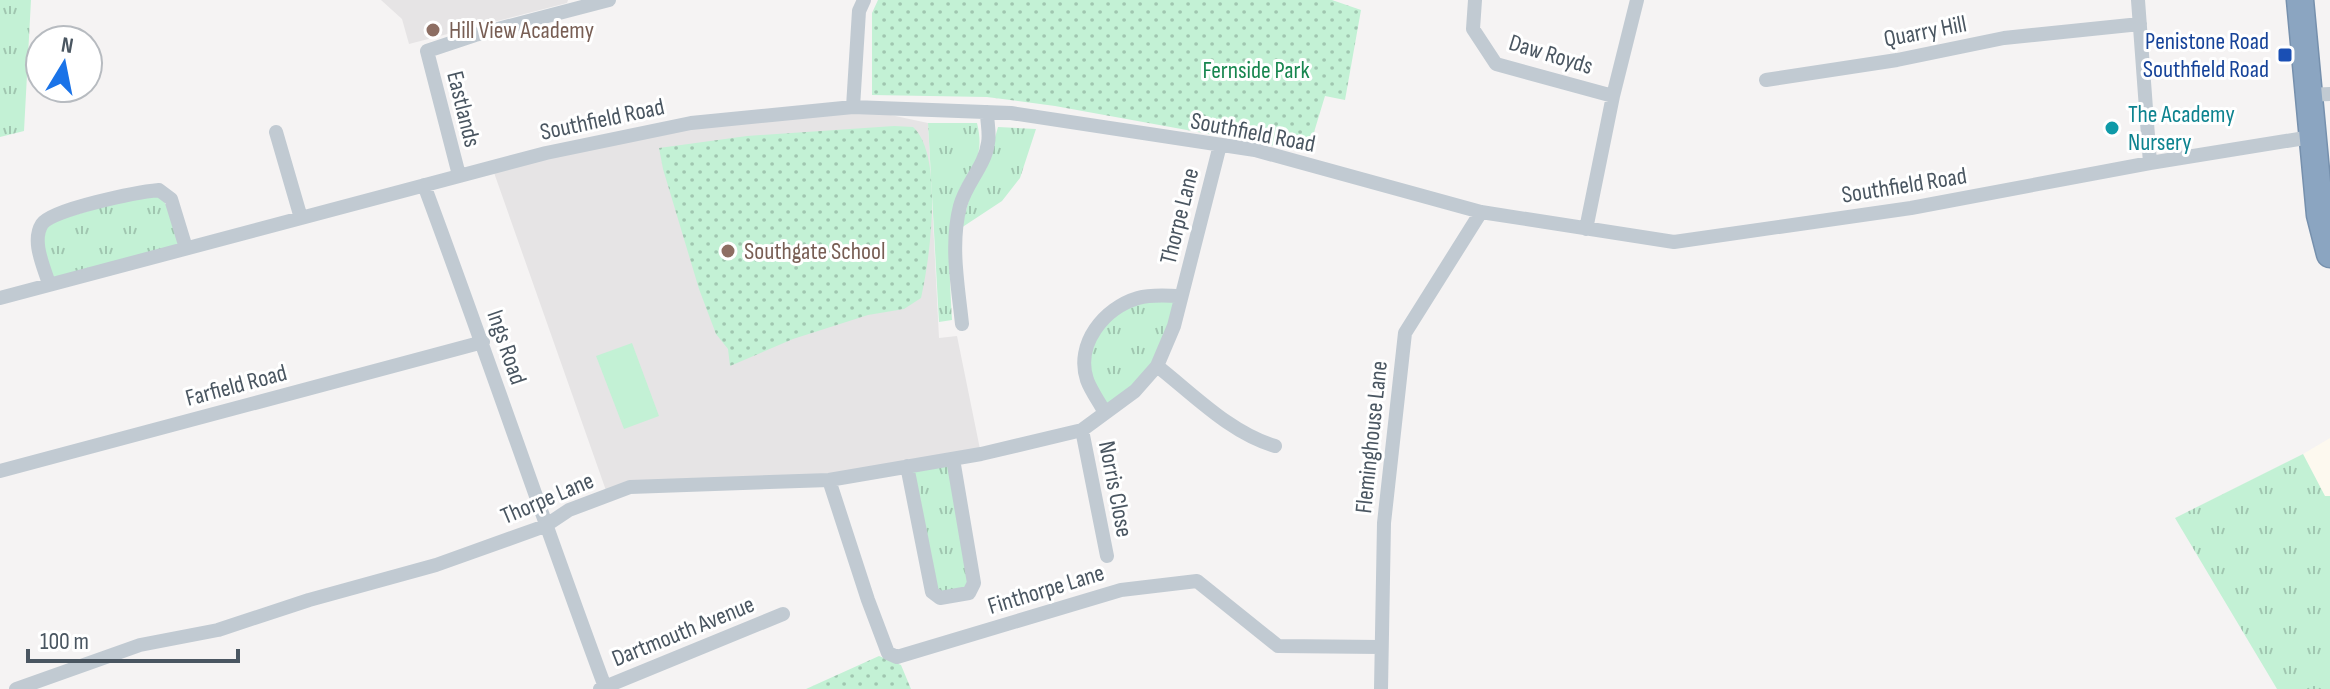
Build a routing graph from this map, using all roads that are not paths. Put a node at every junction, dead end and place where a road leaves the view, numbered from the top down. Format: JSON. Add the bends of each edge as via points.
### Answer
{"nodes":[{"id":1,"x":609,"y":0,"type":"edge"},
{"id":2,"x":864,"y":0,"type":"edge"},
{"id":3,"x":1475,"y":0,"type":"edge"},
{"id":4,"x":1637,"y":0,"type":"edge"},
{"id":5,"x":2138,"y":0,"type":"edge"},
{"id":6,"x":2300,"y":0,"type":"edge"},
{"id":7,"x":2140,"y":24,"type":"junction"},
{"id":8,"x":1766,"y":80,"type":"dead end"},
{"id":9,"x":2319,"y":95,"type":"edge"},
{"id":10,"x":1613,"y":96,"type":"junction"},
{"id":11,"x":853,"y":107,"type":"junction"},
{"id":12,"x":987,"y":112,"type":"junction"},
{"id":13,"x":276,"y":132,"type":"dead end"},
{"id":14,"x":2311,"y":137,"type":"junction"},
{"id":15,"x":1220,"y":145,"type":"junction"},
{"id":16,"x":2150,"y":163,"type":"junction"},
{"id":17,"x":459,"y":175,"type":"junction"},
{"id":18,"x":424,"y":185,"type":"junction"},
{"id":19,"x":1481,"y":212,"type":"junction"},
{"id":20,"x":301,"y":218,"type":"junction"},
{"id":21,"x":1586,"y":229,"type":"junction"},
{"id":22,"x":186,"y":248,"type":"junction"},
{"id":23,"x":2330,"y":254,"type":"edge"},
{"id":24,"x":49,"y":284,"type":"junction"},
{"id":25,"x":1181,"y":296,"type":"junction"},
{"id":26,"x":0,"y":298,"type":"edge"},
{"id":27,"x":962,"y":324,"type":"dead end"},
{"id":28,"x":483,"y":342,"type":"junction"},
{"id":29,"x":1157,"y":366,"type":"junction"},
{"id":30,"x":1105,"y":413,"type":"junction"},
{"id":31,"x":1082,"y":430,"type":"junction"},
{"id":32,"x":1275,"y":446,"type":"dead end"},
{"id":33,"x":953,"y":459,"type":"junction"},
{"id":34,"x":907,"y":466,"type":"junction"},
{"id":35,"x":0,"y":471,"type":"edge"},
{"id":36,"x":829,"y":480,"type":"junction"},
{"id":37,"x":545,"y":526,"type":"junction"},
{"id":38,"x":1107,"y":556,"type":"dead end"},
{"id":39,"x":783,"y":614,"type":"dead end"},
{"id":40,"x":1380,"y":647,"type":"junction"},
{"id":41,"x":602,"y":688,"type":"edge"},
{"id":42,"x":16,"y":689,"type":"edge"},
{"id":43,"x":1381,"y":689,"type":"edge"}],
"edges":[{"from":1,"to":17,"type":"street","name":"Eastlands","via":[[427,51]]},
{"from":2,"to":11,"type":"street"},
{"from":3,"to":10,"type":"street","name":"Daw Royds","via":[[1473,29],[1496,64]]},
{"from":4,"to":10,"type":"street"},
{"from":5,"to":7,"type":"street"},
{"from":6,"to":9,"type":"highway"},
{"from":7,"to":8,"type":"street","name":"Quarry Hill","via":[[2004,38]]},
{"from":7,"to":16,"type":"street"},
{"from":9,"to":14,"type":"highway"},
{"from":10,"to":21,"type":"street"},
{"from":11,"to":12,"type":"street","name":"Southfield Road"},
{"from":11,"to":17,"type":"street","name":"Southfield Road","via":[[691,123]]},
{"from":12,"to":15,"type":"street","name":"Southfield Road"},
{"from":12,"to":27,"type":"street","via":[[988,143],[968,183],[956,231]]},
{"from":13,"to":20,"type":"street"},
{"from":14,"to":16,"type":"street","name":"Southfield Road"},
{"from":14,"to":23,"type":"highway"},
{"from":15,"to":19,"type":"street","name":"Southfield Road"},
{"from":15,"to":25,"type":"street","name":"Thorpe Lane"},
{"from":16,"to":21,"type":"street","name":"Southfield Road","via":[[1911,208],[1688,242]]},
{"from":17,"to":18,"type":"street","name":"Southfield Road"},
{"from":18,"to":20,"type":"street","name":"Southfield Road"},
{"from":18,"to":28,"type":"street","name":"Ings Road"},
{"from":19,"to":21,"type":"street","name":"Southfield Road"},
{"from":19,"to":40,"type":"street","name":"Fleminghouse Lane","via":[[1405,333],[1384,523]]},
{"from":20,"to":22,"type":"street","name":"Southfield Road"},
{"from":22,"to":24,"type":"street","name":"Southfield Road"},
{"from":22,"to":24,"type":"street","via":[[171,199],[159,190],[53,214],[41,225],[37,241]]},
{"from":24,"to":26,"type":"street","name":"Southfield Road"},
{"from":25,"to":29,"type":"street","name":"Thorpe Lane"},
{"from":25,"to":30,"type":"street","name":"Thorpe Lane","via":[[1137,298],[1106,315],[1094,329],[1085,364],[1087,381]]},
{"from":28,"to":35,"type":"street","name":"Farfield Road"},
{"from":28,"to":37,"type":"street","name":"Ings Road"},
{"from":29,"to":30,"type":"street","name":"Thorpe Lane"},
{"from":29,"to":32,"type":"street","via":[[1237,429]]},
{"from":30,"to":31,"type":"street","name":"Thorpe Lane"},
{"from":31,"to":33,"type":"street","name":"Thorpe Lane"},
{"from":31,"to":38,"type":"street","name":"Norris Close"},
{"from":33,"to":34,"type":"street","name":"Thorpe Lane"},
{"from":33,"to":34,"type":"street","via":[[974,583],[969,593],[940,598],[932,592]]},
{"from":34,"to":36,"type":"street","name":"Thorpe Lane"},
{"from":36,"to":37,"type":"street","name":"Thorpe Lane","via":[[630,487],[569,510]]},
{"from":36,"to":40,"type":"street","name":"Finthorpe Lane","via":[[888,653],[897,657],[1121,590],[1197,581],[1278,646]]},
{"from":37,"to":41,"type":"street","name":"Ings Road"},
{"from":37,"to":42,"type":"street","name":"Thorpe Lane","via":[[436,565],[218,630],[140,645]]},
{"from":39,"to":41,"type":"street","name":"Dartmouth Avenue"},
{"from":40,"to":43,"type":"street","name":"Fleminghouse Lane"}]}
